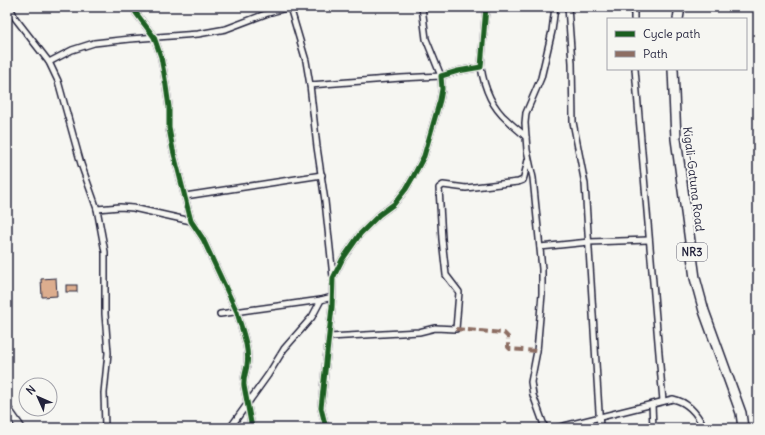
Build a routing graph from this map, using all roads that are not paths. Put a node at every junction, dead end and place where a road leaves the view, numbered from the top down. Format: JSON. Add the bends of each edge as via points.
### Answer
{"nodes":[{"id":1,"x":10,"y":7,"type":"edge"},
{"id":2,"x":134,"y":7,"type":"edge"},
{"id":3,"x":290,"y":7,"type":"edge"},
{"id":4,"x":422,"y":7,"type":"edge"},
{"id":5,"x":486,"y":7,"type":"edge"},
{"id":6,"x":555,"y":7,"type":"edge"},
{"id":7,"x":568,"y":7,"type":"edge"},
{"id":8,"x":634,"y":7,"type":"edge"},
{"id":9,"x":680,"y":7,"type":"edge"},
{"id":10,"x":634,"y":18,"type":"edge"},
{"id":11,"x":678,"y":18,"type":"edge"},
{"id":12,"x":154,"y":37,"type":"junction"},
{"id":13,"x":48,"y":62,"type":"junction"},
{"id":14,"x":481,"y":67,"type":"junction"},
{"id":15,"x":635,"y":70,"type":"edge"},
{"id":16,"x":673,"y":70,"type":"edge"},
{"id":17,"x":441,"y":76,"type":"junction"},
{"id":18,"x":310,"y":85,"type":"junction"},
{"id":19,"x":526,"y":137,"type":"junction"},
{"id":20,"x":529,"y":157,"type":"junction"},
{"id":21,"x":322,"y":175,"type":"junction"},
{"id":22,"x":185,"y":196,"type":"junction"},
{"id":23,"x":97,"y":209,"type":"junction"},
{"id":24,"x":191,"y":221,"type":"junction"},
{"id":25,"x":649,"y":240,"type":"junction"},
{"id":26,"x":589,"y":242,"type":"junction"},
{"id":27,"x":540,"y":247,"type":"junction"},
{"id":28,"x":333,"y":278,"type":"junction"},
{"id":29,"x":332,"y":297,"type":"junction"},
{"id":30,"x":321,"y":300,"type":"junction"},
{"id":31,"x":237,"y":312,"type":"junction"},
{"id":32,"x":220,"y":314,"type":"dead end"},
{"id":33,"x":329,"y":337,"type":"junction"},
{"id":34,"x":663,"y":401,"type":"junction"},
{"id":35,"x":248,"y":403,"type":"junction"},
{"id":36,"x":652,"y":404,"type":"junction"},
{"id":37,"x":7,"y":408,"type":"edge"},
{"id":38,"x":600,"y":416,"type":"junction"},
{"id":39,"x":21,"y":428,"type":"edge"},
{"id":40,"x":105,"y":428,"type":"edge"},
{"id":41,"x":230,"y":428,"type":"edge"},
{"id":42,"x":252,"y":428,"type":"edge"},
{"id":43,"x":326,"y":428,"type":"edge"},
{"id":44,"x":545,"y":428,"type":"edge"},
{"id":45,"x":556,"y":428,"type":"edge"},
{"id":46,"x":600,"y":428,"type":"edge"},
{"id":47,"x":653,"y":428,"type":"edge"},
{"id":48,"x":704,"y":428,"type":"edge"},
{"id":49,"x":743,"y":428,"type":"edge"}],
"edges":[{"from":1,"to":13,"type":"street","via":[[15,18]]},
{"from":2,"to":12,"type":"street"},
{"from":3,"to":12,"type":"street","via":[[226,29]]},
{"from":3,"to":18,"type":"street"},
{"from":4,"to":17,"type":"street","via":[[426,40]]},
{"from":5,"to":14,"type":"street"},
{"from":6,"to":19,"type":"street","via":[[541,78],[526,113]]},
{"from":7,"to":26,"type":"street","via":[[573,122],[585,184]]},
{"from":8,"to":10,"type":"street"},
{"from":9,"to":11,"type":"highway"},
{"from":12,"to":13,"type":"street","via":[[94,43]]},
{"from":12,"to":22,"type":"street","via":[[161,57],[169,107],[169,128]]},
{"from":13,"to":23,"type":"street","via":[[58,81],[81,164]]},
{"from":14,"to":17,"type":"street"},
{"from":14,"to":19,"type":"street","via":[[488,94],[506,120]]},
{"from":15,"to":25,"type":"street"},
{"from":16,"to":49,"type":"highway","name":"Kigali-Gatuna Road","number":"NR3","via":[[676,139],[696,278],[704,311]]},
{"from":17,"to":18,"type":"street"},
{"from":17,"to":28,"type":"street","via":[[440,100],[424,156],[413,177],[397,200],[360,234]]},
{"from":18,"to":21,"type":"street"},
{"from":19,"to":20,"type":"street"},
{"from":20,"to":27,"type":"street"},
{"from":20,"to":33,"type":"street","via":[[524,178],[518,182],[466,188],[443,185],[439,188],[446,275],[460,292],[456,329],[435,328],[419,332]]},
{"from":21,"to":22,"type":"street"},
{"from":21,"to":28,"type":"street"},
{"from":22,"to":24,"type":"street"},
{"from":23,"to":24,"type":"street","via":[[133,208]]},
{"from":23,"to":40,"type":"street","via":[[105,252],[108,354],[104,393]]},
{"from":24,"to":31,"type":"street","via":[[203,239]]},
{"from":25,"to":26,"type":"street"},
{"from":25,"to":34,"type":"street"},
{"from":26,"to":27,"type":"street"},
{"from":26,"to":38,"type":"street"},
{"from":27,"to":44,"type":"street","via":[[542,294],[537,351],[531,382],[533,396]]},
{"from":28,"to":29,"type":"street"},
{"from":29,"to":30,"type":"street"},
{"from":29,"to":33,"type":"street"},
{"from":30,"to":31,"type":"street"},
{"from":30,"to":35,"type":"street","via":[[312,318],[284,349]]},
{"from":31,"to":32,"type":"street"},
{"from":31,"to":35,"type":"street","via":[[247,350],[248,364],[243,379]]},
{"from":33,"to":43,"type":"street","via":[[321,408]]},
{"from":34,"to":36,"type":"street"},
{"from":34,"to":48,"type":"street","via":[[673,399],[683,403],[698,417]]},
{"from":35,"to":41,"type":"street"},
{"from":35,"to":42,"type":"street"},
{"from":36,"to":38,"type":"street"},
{"from":36,"to":47,"type":"street"},
{"from":37,"to":39,"type":"street"},
{"from":38,"to":45,"type":"street"},
{"from":38,"to":46,"type":"street"}]}
